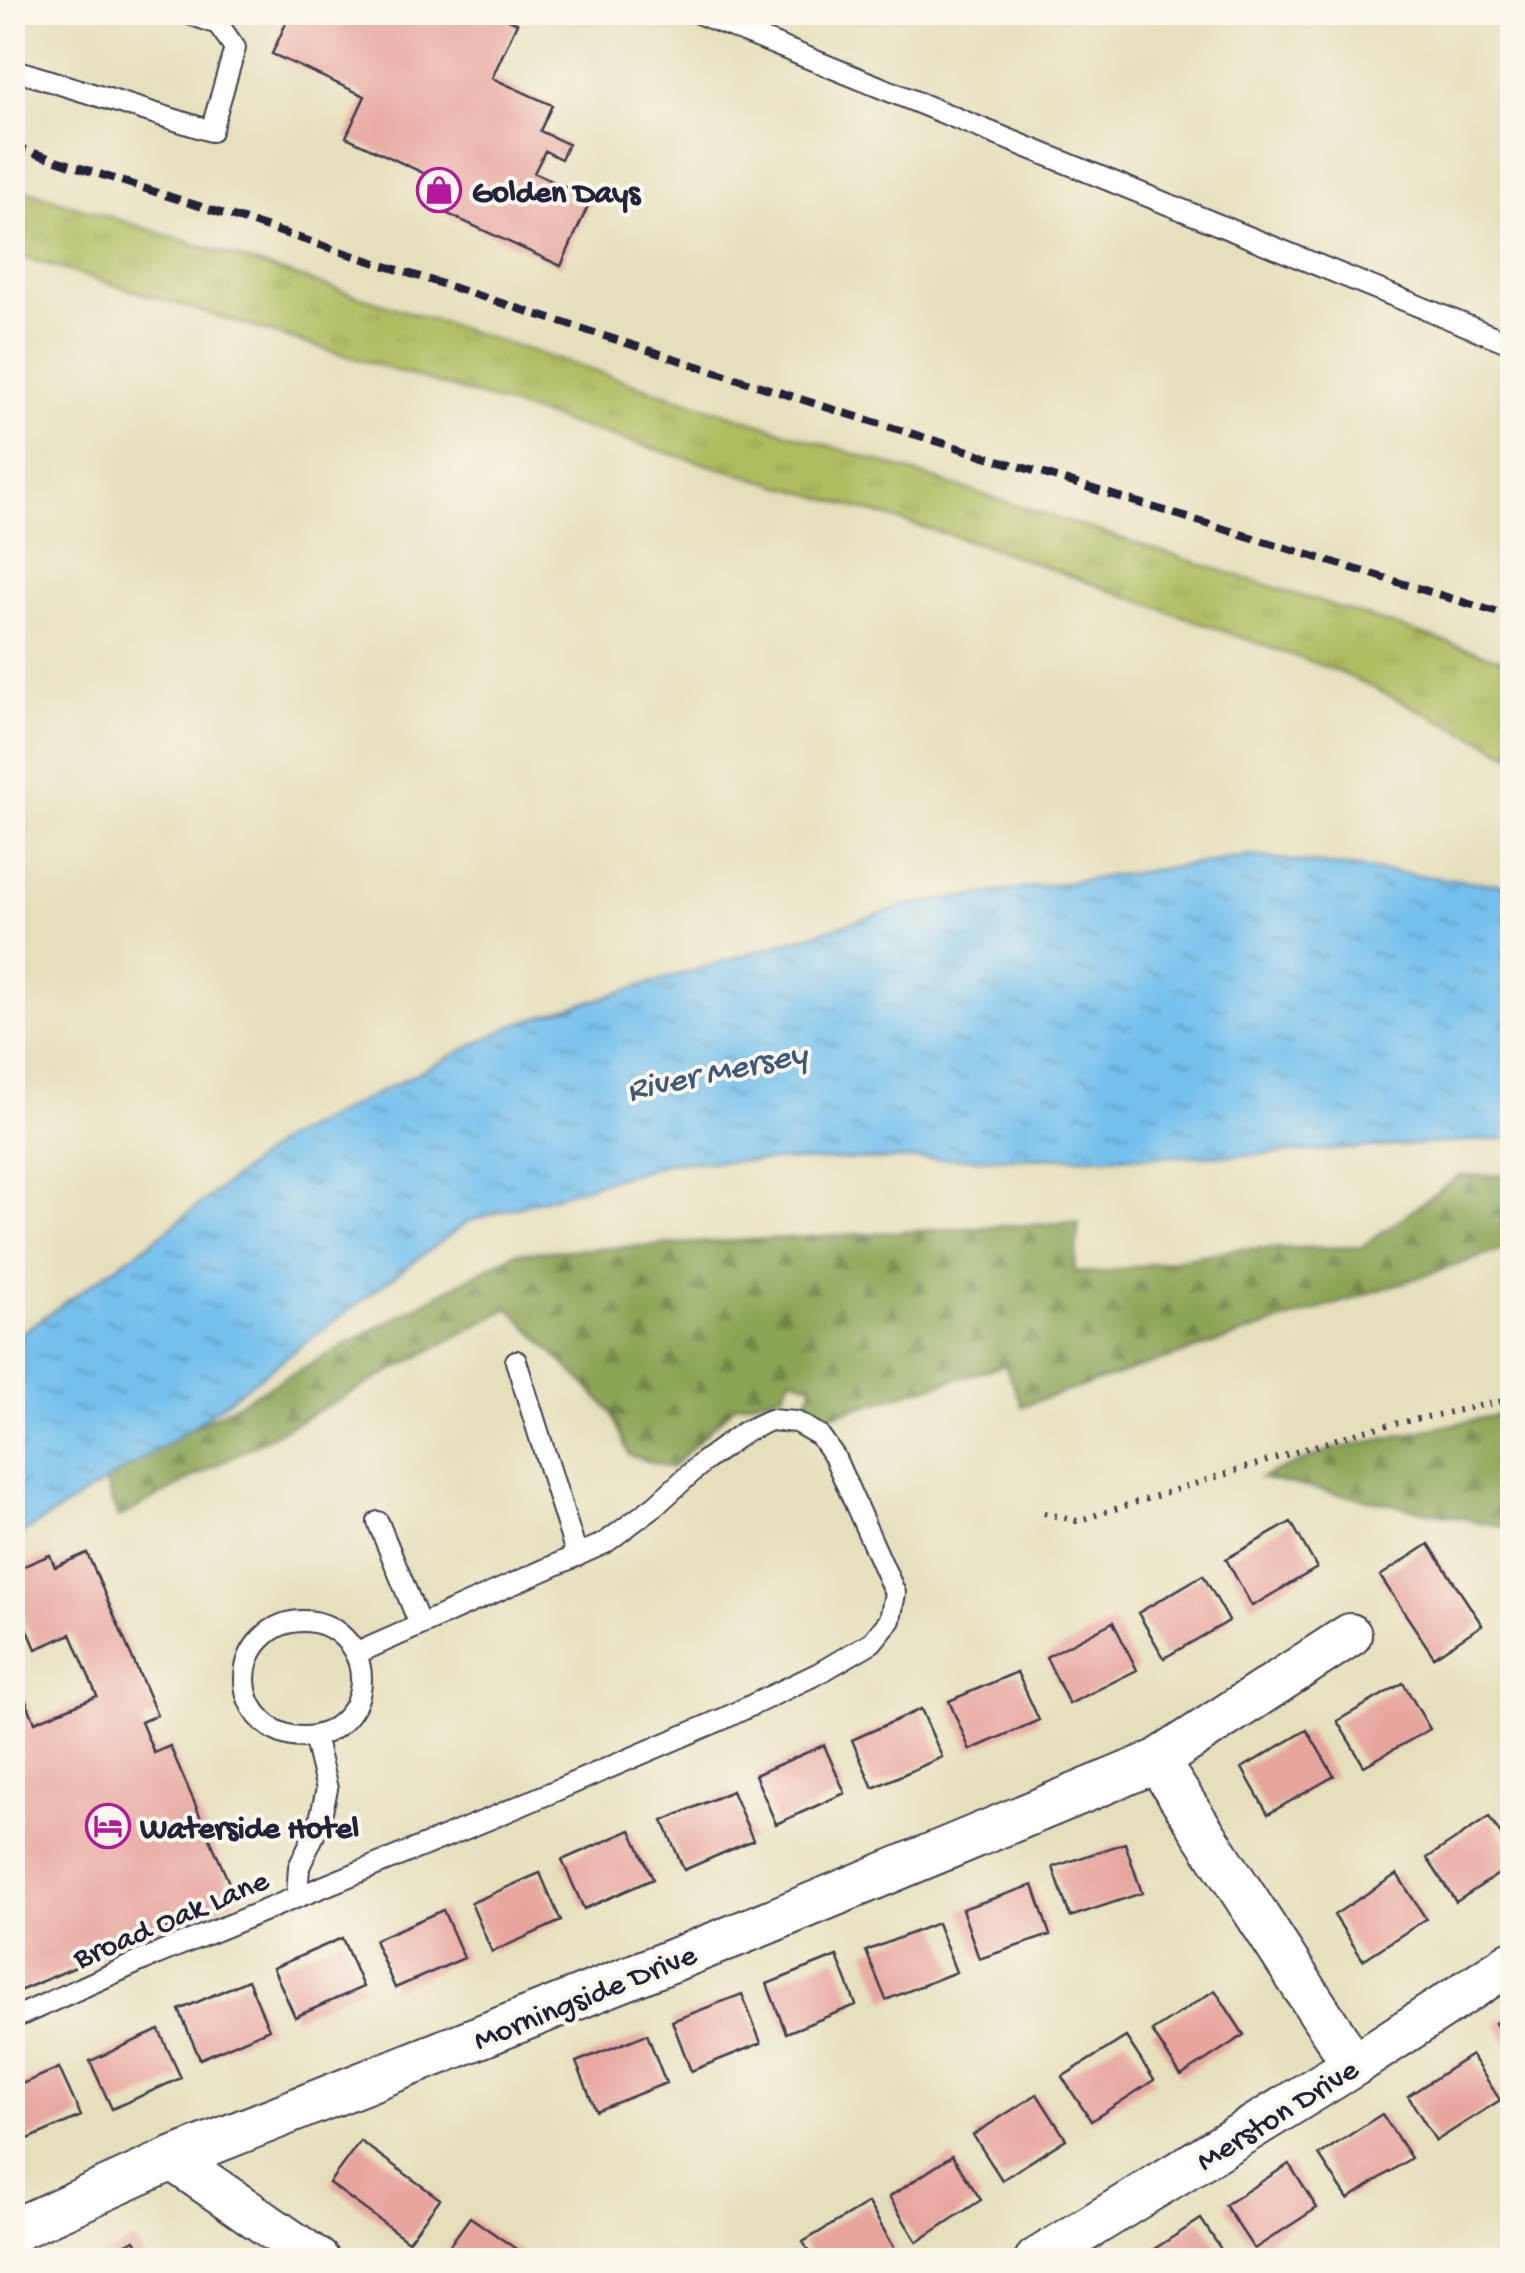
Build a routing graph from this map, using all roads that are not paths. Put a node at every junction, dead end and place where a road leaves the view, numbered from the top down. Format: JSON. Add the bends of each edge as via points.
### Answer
{"nodes":[{"id":1,"x":183,"y":12,"type":"edge"},
{"id":2,"x":695,"y":12,"type":"edge"},
{"id":3,"x":12,"y":69,"type":"edge"},
{"id":4,"x":1512,"y":344,"type":"edge"},
{"id":5,"x":516,"y":1361,"type":"dead end"},
{"id":6,"x":378,"y":1522,"type":"dead end"},
{"id":7,"x":577,"y":1556,"type":"junction"},
{"id":8,"x":420,"y":1625,"type":"junction"},
{"id":9,"x":1350,"y":1636,"type":"dead end"},
{"id":10,"x":355,"y":1654,"type":"junction"},
{"id":11,"x":314,"y":1736,"type":"junction"},
{"id":12,"x":1157,"y":1762,"type":"junction"},
{"id":13,"x":297,"y":1896,"type":"junction"},
{"id":14,"x":1512,"y":1962,"type":"edge"},
{"id":15,"x":12,"y":2019,"type":"edge"},
{"id":16,"x":1354,"y":2066,"type":"junction"},
{"id":17,"x":172,"y":2159,"type":"junction"},
{"id":18,"x":12,"y":2231,"type":"edge"},
{"id":19,"x":318,"y":2260,"type":"edge"},
{"id":20,"x":1036,"y":2260,"type":"edge"}],
"edges":[{"from":1,"to":3,"type":"lane","via":[[218,24],[236,48],[211,131]]},
{"from":2,"to":4,"type":"lane"},
{"from":5,"to":7,"type":"lane"},
{"from":6,"to":8,"type":"lane"},
{"from":7,"to":8,"type":"lane"},
{"from":7,"to":13,"type":"lane","name":"Broad Oak Lane","via":[[606,1543],[744,1432],[770,1420],[796,1422],[819,1435],[834,1456],[895,1592],[890,1620],[872,1642],[820,1673]]},
{"from":8,"to":10,"type":"lane"},
{"from":9,"to":12,"type":"street","name":"Morningside Drive"},
{"from":10,"to":11,"type":"lane","via":[[362,1680],[358,1700],[333,1730]]},
{"from":10,"to":11,"type":"lane","via":[[335,1630],[298,1620],[262,1635],[251,1650],[244,1668],[250,1706],[277,1732]]},
{"from":11,"to":13,"type":"lane","via":[[327,1789],[298,1867]]},
{"from":12,"to":16,"type":"street"},
{"from":12,"to":17,"type":"street","name":"Morningside Drive"},
{"from":13,"to":15,"type":"lane","name":"Broad Oak Lane"},
{"from":14,"to":16,"type":"street","name":"Merston Drive"},
{"from":16,"to":20,"type":"street","name":"Merston Drive"},
{"from":17,"to":18,"type":"street","name":"Morningside Drive"},
{"from":17,"to":19,"type":"street"}]}
